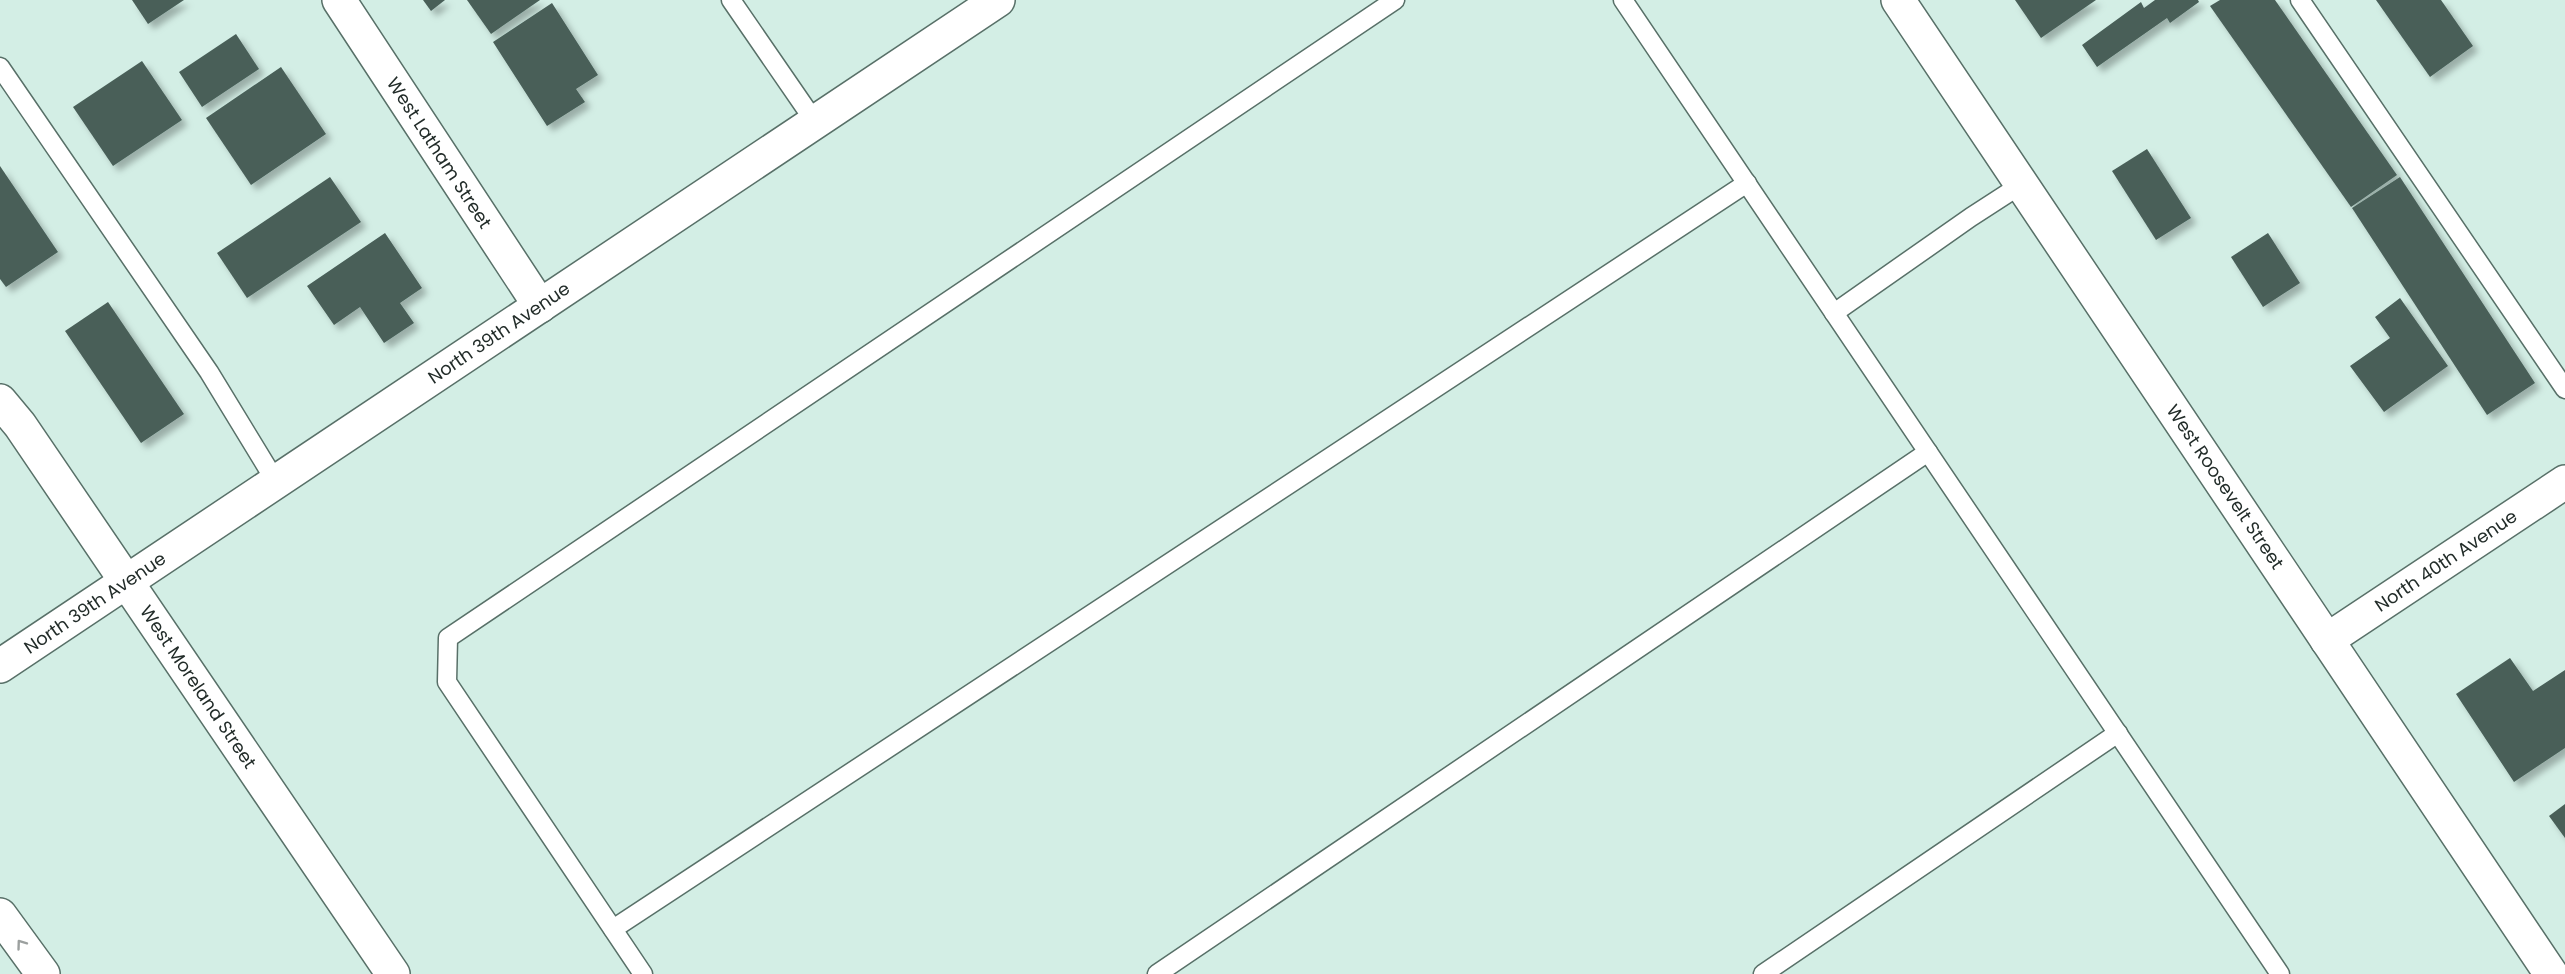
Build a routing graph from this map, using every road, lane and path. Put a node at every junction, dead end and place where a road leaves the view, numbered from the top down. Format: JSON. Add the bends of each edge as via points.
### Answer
{"nodes":[{"id":1,"x":339,"y":0,"type":"edge"},
{"id":2,"x":731,"y":0,"type":"edge"},
{"id":3,"x":998,"y":0,"type":"edge"},
{"id":4,"x":1395,"y":0,"type":"edge"},
{"id":5,"x":1623,"y":0,"type":"edge"},
{"id":6,"x":1898,"y":0,"type":"edge"},
{"id":7,"x":2300,"y":0,"type":"edge"},
{"id":8,"x":0,"y":67,"type":"edge"},
{"id":9,"x":815,"y":122,"type":"junction"},
{"id":10,"x":1747,"y":183,"type":"junction"},
{"id":11,"x":2022,"y":184,"type":"junction"},
{"id":12,"x":540,"y":306,"type":"junction"},
{"id":13,"x":1834,"y":313,"type":"junction"},
{"id":14,"x":2565,"y":388,"type":"edge"},
{"id":15,"x":0,"y":401,"type":"edge"},
{"id":16,"x":1928,"y":452,"type":"junction"},
{"id":17,"x":276,"y":482,"type":"junction"},
{"id":18,"x":2565,"y":482,"type":"edge"},
{"id":19,"x":126,"y":581,"type":"junction"},
{"id":20,"x":2327,"y":640,"type":"junction"},
{"id":21,"x":0,"y":666,"type":"edge"},
{"id":22,"x":2118,"y":733,"type":"junction"},
{"id":23,"x":0,"y":915,"type":"edge"},
{"id":24,"x":613,"y":929,"type":"junction"},
{"id":25,"x":43,"y":974,"type":"edge"},
{"id":26,"x":393,"y":974,"type":"edge"},
{"id":27,"x":643,"y":974,"type":"edge"},
{"id":28,"x":1157,"y":974,"type":"edge"},
{"id":29,"x":1763,"y":974,"type":"edge"},
{"id":30,"x":2280,"y":974,"type":"edge"},
{"id":31,"x":2551,"y":974,"type":"edge"}],
"edges":[{"from":1,"to":12,"type":"main road","name":"West Latham Street"},
{"from":2,"to":9,"type":"lane"},
{"from":3,"to":9,"type":"main road","name":"North 39th Avenue"},
{"from":4,"to":24,"type":"lane","via":[[448,638],[447,682]]},
{"from":5,"to":10,"type":"lane"},
{"from":6,"to":11,"type":"main road","name":"West Roosevelt Street"},
{"from":7,"to":14,"type":"lane"},
{"from":8,"to":17,"type":"lane","via":[[208,372]]},
{"from":9,"to":12,"type":"main road","name":"North 39th Avenue"},
{"from":10,"to":13,"type":"lane"},
{"from":10,"to":24,"type":"lane"},
{"from":11,"to":13,"type":"lane"},
{"from":11,"to":20,"type":"main road","name":"West Roosevelt Street"},
{"from":12,"to":17,"type":"main road","name":"North 39th Avenue"},
{"from":13,"to":16,"type":"lane"},
{"from":15,"to":19,"type":"main road","name":"West Moreland Street"},
{"from":16,"to":22,"type":"lane"},
{"from":16,"to":28,"type":"lane"},
{"from":17,"to":19,"type":"main road","name":"North 39th Avenue"},
{"from":18,"to":20,"type":"main road","name":"North 40th Avenue"},
{"from":19,"to":21,"type":"main road","name":"North 39th Avenue"},
{"from":19,"to":26,"type":"main road","name":"West Moreland Street"},
{"from":20,"to":31,"type":"main road","name":"West Roosevelt Street"},
{"from":22,"to":29,"type":"lane"},
{"from":22,"to":30,"type":"lane"},
{"from":25,"to":23,"type":"main road","one_way":true},
{"from":24,"to":27,"type":"lane"}]}
